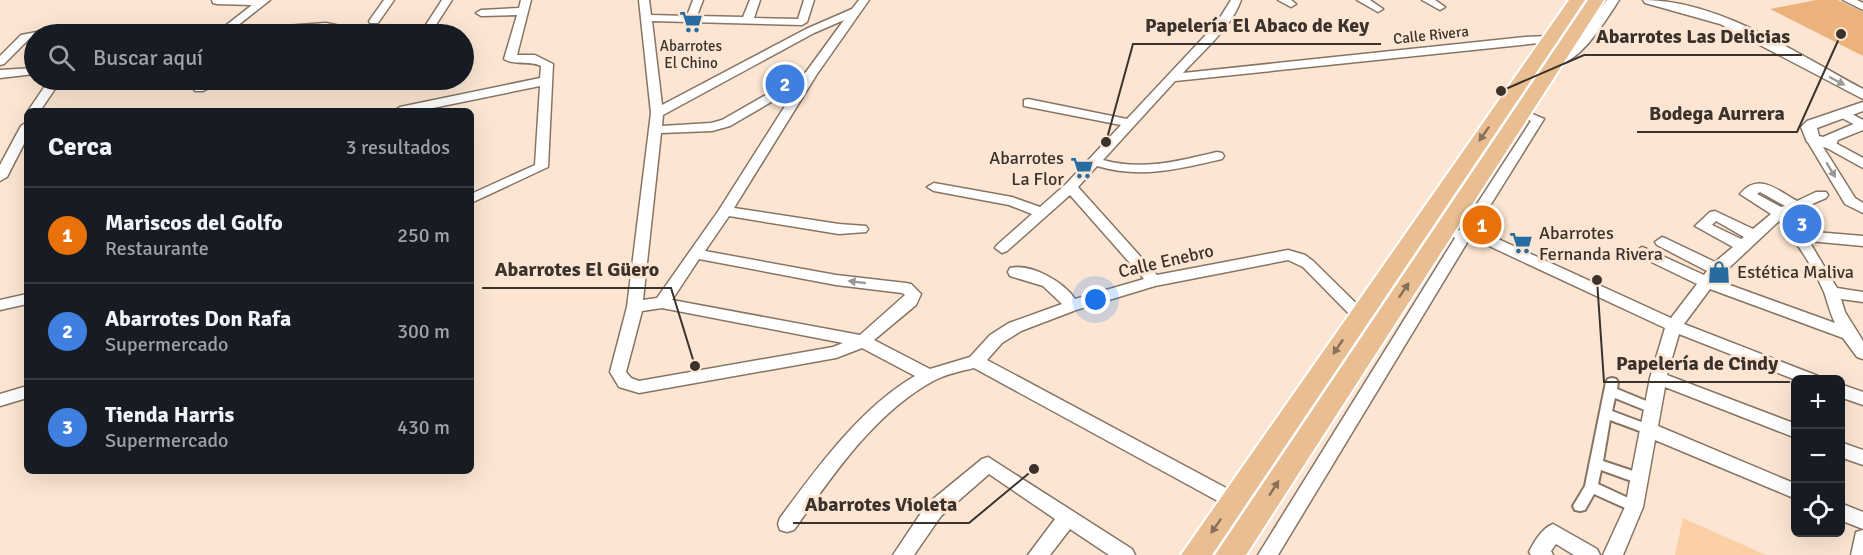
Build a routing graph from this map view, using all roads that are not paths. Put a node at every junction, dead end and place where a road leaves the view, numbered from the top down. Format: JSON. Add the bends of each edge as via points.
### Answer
{"nodes":[{"id":1,"x":389,"y":0,"type":"edge"},
{"id":2,"x":447,"y":0,"type":"edge"},
{"id":3,"x":644,"y":0,"type":"edge"},
{"id":4,"x":698,"y":0,"type":"edge"},
{"id":5,"x":755,"y":0,"type":"edge"},
{"id":6,"x":809,"y":0,"type":"edge"},
{"id":7,"x":864,"y":0,"type":"edge"},
{"id":8,"x":1236,"y":0,"type":"edge"},
{"id":9,"x":1362,"y":0,"type":"edge"},
{"id":10,"x":1428,"y":0,"type":"edge"},
{"id":11,"x":1577,"y":0,"type":"edge"},
{"id":12,"x":1596,"y":0,"type":"edge"},
{"id":13,"x":1613,"y":0,"type":"edge"},
{"id":14,"x":1649,"y":0,"type":"edge"},
{"id":15,"x":1848,"y":0,"type":"edge"},
{"id":16,"x":263,"y":1,"type":"edge"},
{"id":17,"x":217,"y":2,"type":"dead end"},
{"id":18,"x":525,"y":5,"type":"edge"},
{"id":19,"x":1863,"y":7,"type":"edge"},
{"id":20,"x":1440,"y":8,"type":"dead end"},
{"id":21,"x":1378,"y":9,"type":"dead end"},
{"id":22,"x":855,"y":11,"type":"junction"},
{"id":23,"x":481,"y":13,"type":"dead end"},
{"id":24,"x":646,"y":18,"type":"junction"},
{"id":25,"x":691,"y":19,"type":"junction"},
{"id":26,"x":374,"y":21,"type":"dead end"},
{"id":27,"x":747,"y":21,"type":"junction"},
{"id":28,"x":234,"y":24,"type":"edge"},
{"id":29,"x":431,"y":24,"type":"edge"},
{"id":30,"x":806,"y":26,"type":"junction"},
{"id":31,"x":24,"y":38,"type":"edge"},
{"id":32,"x":1552,"y":50,"type":"junction"},
{"id":33,"x":0,"y":62,"type":"edge"},
{"id":34,"x":24,"y":72,"type":"edge"},
{"id":35,"x":0,"y":74,"type":"edge"},
{"id":36,"x":811,"y":74,"type":"junction"},
{"id":37,"x":1172,"y":78,"type":"junction"},
{"id":38,"x":545,"y":81,"type":"junction"},
{"id":39,"x":48,"y":90,"type":"edge"},
{"id":40,"x":1863,"y":95,"type":"edge"},
{"id":41,"x":1028,"y":103,"type":"dead end"},
{"id":42,"x":1863,"y":106,"type":"edge"},
{"id":43,"x":36,"y":108,"type":"edge"},
{"id":44,"x":414,"y":108,"type":"edge"},
{"id":45,"x":657,"y":113,"type":"junction"},
{"id":46,"x":1844,"y":114,"type":"junction"},
{"id":47,"x":1516,"y":121,"type":"junction"},
{"id":48,"x":1129,"y":123,"type":"junction"},
{"id":49,"x":1863,"y":125,"type":"edge"},
{"id":50,"x":655,"y":130,"type":"junction"},
{"id":51,"x":24,"y":133,"type":"edge"},
{"id":52,"x":1812,"y":139,"type":"junction"},
{"id":53,"x":1830,"y":144,"type":"junction"},
{"id":54,"x":1217,"y":156,"type":"dead end"},
{"id":55,"x":1094,"y":161,"type":"junction"},
{"id":56,"x":1501,"y":161,"type":"junction"},
{"id":57,"x":1863,"y":164,"type":"edge"},
{"id":58,"x":0,"y":177,"type":"edge"},
{"id":59,"x":934,"y":187,"type":"dead end"},
{"id":60,"x":1071,"y":188,"type":"junction"},
{"id":61,"x":1457,"y":192,"type":"junction"},
{"id":62,"x":1821,"y":195,"type":"dead end"},
{"id":63,"x":474,"y":198,"type":"edge"},
{"id":64,"x":1796,"y":206,"type":"junction"},
{"id":65,"x":1863,"y":209,"type":"edge"},
{"id":66,"x":725,"y":211,"type":"junction"},
{"id":67,"x":1044,"y":213,"type":"junction"},
{"id":68,"x":1780,"y":213,"type":"junction"},
{"id":69,"x":861,"y":229,"type":"dead end"},
{"id":70,"x":1467,"y":229,"type":"junction"},
{"id":71,"x":1441,"y":234,"type":"junction"},
{"id":72,"x":1799,"y":235,"type":"junction"},
{"id":73,"x":1863,"y":241,"type":"edge"},
{"id":74,"x":1662,"y":242,"type":"dead end"},
{"id":75,"x":1002,"y":248,"type":"dead end"},
{"id":76,"x":1642,"y":252,"type":"dead end"},
{"id":77,"x":696,"y":254,"type":"junction"},
{"id":78,"x":1015,"y":272,"type":"dead end"},
{"id":79,"x":1712,"y":275,"type":"junction"},
{"id":80,"x":1154,"y":280,"type":"junction"},
{"id":81,"x":1832,"y":294,"type":"junction"},
{"id":82,"x":1863,"y":297,"type":"edge"},
{"id":83,"x":24,"y":299,"type":"edge"},
{"id":84,"x":662,"y":303,"type":"junction"},
{"id":85,"x":0,"y":305,"type":"edge"},
{"id":86,"x":1071,"y":306,"type":"junction"},
{"id":87,"x":635,"y":307,"type":"junction"},
{"id":88,"x":1360,"y":315,"type":"junction"},
{"id":89,"x":1384,"y":320,"type":"junction"},
{"id":90,"x":1674,"y":326,"type":"junction"},
{"id":91,"x":1405,"y":329,"type":"junction"},
{"id":92,"x":1849,"y":334,"type":"junction"},
{"id":93,"x":863,"y":341,"type":"junction"},
{"id":94,"x":1363,"y":352,"type":"junction"},
{"id":95,"x":1863,"y":353,"type":"edge"},
{"id":96,"x":976,"y":362,"type":"junction"},
{"id":97,"x":1385,"y":362,"type":"junction"},
{"id":98,"x":930,"y":375,"type":"junction"},
{"id":99,"x":1799,"y":375,"type":"edge"},
{"id":100,"x":1658,"y":378,"type":"junction"},
{"id":101,"x":1845,"y":392,"type":"edge"},
{"id":102,"x":24,"y":393,"type":"edge"},
{"id":103,"x":1863,"y":399,"type":"edge"},
{"id":104,"x":0,"y":400,"type":"edge"},
{"id":105,"x":1652,"y":408,"type":"junction"},
{"id":106,"x":1606,"y":414,"type":"junction"},
{"id":107,"x":1648,"y":429,"type":"junction"},
{"id":108,"x":1791,"y":430,"type":"edge"},
{"id":109,"x":1845,"y":451,"type":"edge"},
{"id":110,"x":1863,"y":458,"type":"edge"},
{"id":111,"x":1597,"y":464,"type":"junction"},
{"id":112,"x":1640,"y":479,"type":"junction"},
{"id":113,"x":1591,"y":487,"type":"junction"},
{"id":114,"x":1791,"y":490,"type":"edge"},
{"id":115,"x":1234,"y":501,"type":"junction"},
{"id":116,"x":1580,"y":506,"type":"dead end"},
{"id":117,"x":1634,"y":507,"type":"junction"},
{"id":118,"x":1845,"y":513,"type":"edge"},
{"id":119,"x":1068,"y":518,"type":"junction"},
{"id":120,"x":1863,"y":520,"type":"edge"},
{"id":121,"x":787,"y":524,"type":"dead end"},
{"id":122,"x":1863,"y":539,"type":"edge"},
{"id":123,"x":903,"y":555,"type":"edge"},
{"id":124,"x":1038,"y":555,"type":"edge"},
{"id":125,"x":1125,"y":555,"type":"edge"},
{"id":126,"x":1196,"y":555,"type":"edge"},
{"id":127,"x":1230,"y":555,"type":"edge"},
{"id":128,"x":1268,"y":555,"type":"edge"},
{"id":129,"x":1543,"y":555,"type":"edge"},
{"id":130,"x":1590,"y":555,"type":"edge"},
{"id":131,"x":1613,"y":555,"type":"edge"},
{"id":132,"x":1861,"y":555,"type":"edge"}],
"edges":[{"from":1,"to":26,"type":"street"},
{"from":2,"to":29,"type":"street"},
{"from":3,"to":24,"type":"street"},
{"from":4,"to":25,"type":"street"},
{"from":5,"to":27,"type":"street"},
{"from":6,"to":30,"type":"street"},
{"from":7,"to":22,"type":"street"},
{"from":8,"to":37,"type":"street","via":[[1220,26]]},
{"from":9,"to":21,"type":"street"},
{"from":10,"to":20,"type":"street"},
{"from":11,"to":32,"type":"main road"},
{"from":12,"to":32,"type":"main road"},
{"from":13,"to":32,"type":"street","via":[[1576,50]]},
{"from":14,"to":40,"type":"street","one_way":true,"via":[[1725,21]]},
{"from":15,"to":19,"type":"street"},
{"from":16,"to":17,"type":"street"},
{"from":16,"to":28,"type":"street"},
{"from":18,"to":23,"type":"street"},
{"from":18,"to":38,"type":"street","via":[[510,59],[542,60],[547,64]]},
{"from":22,"to":30,"type":"street"},
{"from":22,"to":36,"type":"street"},
{"from":24,"to":25,"type":"street"},
{"from":24,"to":45,"type":"street"},
{"from":25,"to":27,"type":"street"},
{"from":27,"to":30,"type":"street"},
{"from":30,"to":45,"type":"street"},
{"from":31,"to":33,"type":"street"},
{"from":32,"to":37,"type":"street","name":"Calle Rivera","via":[[1513,41]]},
{"from":32,"to":47,"type":"main road"},
{"from":34,"to":35,"type":"street"},
{"from":36,"to":50,"type":"street","via":[[726,123]]},
{"from":36,"to":66,"type":"street"},
{"from":37,"to":48,"type":"street"},
{"from":38,"to":44,"type":"street"},
{"from":38,"to":63,"type":"street","via":[[541,166]]},
{"from":39,"to":43,"type":"street"},
{"from":41,"to":48,"type":"street"},
{"from":42,"to":46,"type":"street"},
{"from":45,"to":50,"type":"street"},
{"from":46,"to":49,"type":"street"},
{"from":46,"to":52,"type":"street","via":[[1812,124]]},
{"from":47,"to":56,"type":"main road"},
{"from":47,"to":61,"type":"main road","one_way":true},
{"from":48,"to":55,"type":"street"},
{"from":49,"to":53,"type":"street","via":[[1830,138]]},
{"from":50,"to":87,"type":"street"},
{"from":51,"to":58,"type":"street"},
{"from":52,"to":53,"type":"street"},
{"from":52,"to":65,"type":"street","one_way":true,"via":[[1850,201]]},
{"from":53,"to":57,"type":"street"},
{"from":54,"to":55,"type":"street","via":[[1145,171],[1114,168]]},
{"from":55,"to":60,"type":"street"},
{"from":56,"to":61,"type":"main road"},
{"from":56,"to":70,"type":"street"},
{"from":59,"to":67,"type":"street","via":[[1011,201]]},
{"from":60,"to":67,"type":"street"},
{"from":60,"to":80,"type":"street"},
{"from":61,"to":70,"type":"street","via":[[1470,206]]},
{"from":61,"to":71,"type":"main road"},
{"from":61,"to":88,"type":"main road"},
{"from":62,"to":64,"type":"street"},
{"from":64,"to":68,"type":"street"},
{"from":64,"to":68,"type":"street","via":[[1760,186],[1747,194]]},
{"from":66,"to":69,"type":"street"},
{"from":66,"to":77,"type":"street"},
{"from":67,"to":75,"type":"street"},
{"from":68,"to":72,"type":"street"},
{"from":68,"to":79,"type":"street"},
{"from":70,"to":71,"type":"street"},
{"from":70,"to":90,"type":"street"},
{"from":70,"to":91,"type":"street"},
{"from":89,"to":71,"type":"main road","one_way":true},
{"from":72,"to":73,"type":"street"},
{"from":72,"to":81,"type":"street"},
{"from":74,"to":79,"type":"street"},
{"from":76,"to":79,"type":"street"},
{"from":77,"to":84,"type":"street"},
{"from":93,"to":77,"type":"street","one_way":true,"via":[[911,301],[913,294],[906,288],[836,280]]},
{"from":78,"to":86,"type":"street","via":[[1051,282]]},
{"from":79,"to":90,"type":"street"},
{"from":79,"to":92,"type":"street"},
{"from":80,"to":86,"type":"street","name":"Calle Enebro"},
{"from":80,"to":88,"type":"street","name":"Calle Enebro","via":[[1287,255],[1308,264]]},
{"from":81,"to":82,"type":"street"},
{"from":81,"to":92,"type":"street"},
{"from":83,"to":85,"type":"street"},
{"from":84,"to":87,"type":"street"},
{"from":84,"to":93,"type":"street"},
{"from":86,"to":96,"type":"street","name":"Calle Enebro","via":[[1015,327],[996,339]]},
{"from":87,"to":93,"type":"street","via":[[618,372],[625,383],[639,387],[836,352]]},
{"from":88,"to":115,"type":"main road","one_way":true},
{"from":89,"to":91,"type":"street"},
{"from":89,"to":94,"type":"main road"},
{"from":90,"to":99,"type":"street"},
{"from":90,"to":100,"type":"street"},
{"from":91,"to":97,"type":"street"},
{"from":92,"to":95,"type":"street"},
{"from":93,"to":98,"type":"street"},
{"from":94,"to":97,"type":"street"},
{"from":127,"to":94,"type":"main road","one_way":true},
{"from":96,"to":98,"type":"street"},
{"from":96,"to":115,"type":"street"},
{"from":97,"to":128,"type":"street"},
{"from":98,"to":121,"type":"street","via":[[888,405],[812,489]]},
{"from":100,"to":105,"type":"street"},
{"from":100,"to":108,"type":"street"},
{"from":101,"to":103,"type":"street"},
{"from":102,"to":104,"type":"street"},
{"from":105,"to":106,"type":"street","via":[[1611,387]]},
{"from":105,"to":107,"type":"street"},
{"from":106,"to":107,"type":"street"},
{"from":106,"to":111,"type":"street"},
{"from":107,"to":112,"type":"street"},
{"from":107,"to":114,"type":"street"},
{"from":109,"to":110,"type":"street"},
{"from":111,"to":112,"type":"street"},
{"from":111,"to":113,"type":"street"},
{"from":112,"to":117,"type":"street"},
{"from":113,"to":116,"type":"street"},
{"from":113,"to":117,"type":"street"},
{"from":115,"to":126,"type":"main road","one_way":true},
{"from":117,"to":131,"type":"street"},
{"from":118,"to":120,"type":"street"},
{"from":119,"to":123,"type":"street","via":[[988,464],[934,510]]},
{"from":119,"to":124,"type":"street"},
{"from":119,"to":125,"type":"street"},
{"from":122,"to":132,"type":"street"},
{"from":129,"to":130,"type":"street","via":[[1539,552],[1553,532]]}]}
